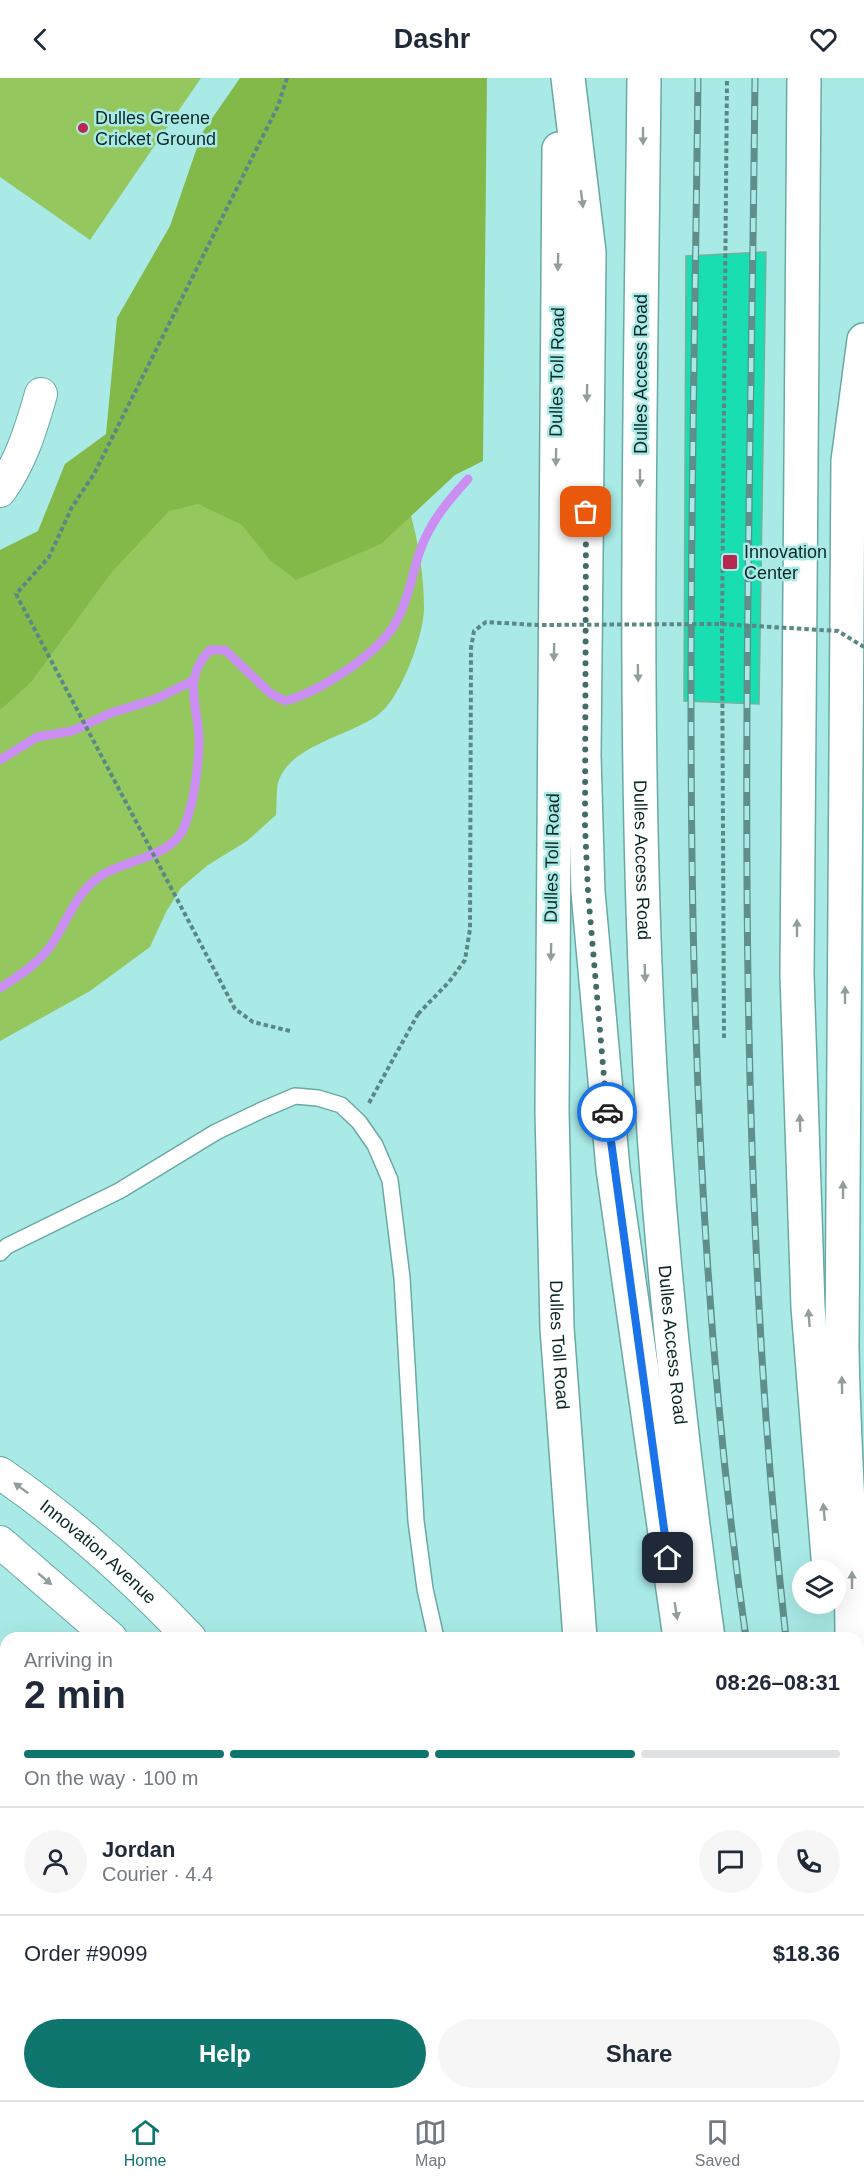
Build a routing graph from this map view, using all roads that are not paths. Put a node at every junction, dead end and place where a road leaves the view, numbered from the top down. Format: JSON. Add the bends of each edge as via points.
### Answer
{"nodes":[{"id":1,"x":560,"y":78,"type":"edge"},
{"id":2,"x":568,"y":78,"type":"edge"},
{"id":3,"x":644,"y":78,"type":"edge"},
{"id":4,"x":804,"y":78,"type":"edge"},
{"id":5,"x":864,"y":340,"type":"edge"},
{"id":6,"x":41,"y":394,"type":"dead end"},
{"id":7,"x":0,"y":491,"type":"edge"},
{"id":8,"x":0,"y":1253,"type":"edge"},
{"id":9,"x":0,"y":1473,"type":"edge"},
{"id":10,"x":0,"y":1542,"type":"edge"},
{"id":11,"x":828,"y":1560,"type":"edge"},
{"id":12,"x":833,"y":1614,"type":"edge"},
{"id":13,"x":104,"y":1632,"type":"edge"},
{"id":14,"x":184,"y":1632,"type":"edge"},
{"id":15,"x":435,"y":1632,"type":"edge"},
{"id":16,"x":579,"y":1632,"type":"edge"},
{"id":17,"x":679,"y":1632,"type":"edge"},
{"id":18,"x":707,"y":1632,"type":"edge"},
{"id":19,"x":835,"y":1632,"type":"edge"},
{"id":20,"x":852,"y":1632,"type":"edge"}],
"edges":[{"from":1,"to":16,"type":"highway","name":"Dulles Toll Road","one_way":true,"via":[[552,1111],[557,1328]]},
{"from":2,"to":17,"type":"highway","one_way":true,"via":[[589,252],[584,756],[589,903],[613,1169]]},
{"from":3,"to":18,"type":"highway","name":"Dulles Access Road","one_way":true,"via":[[638,661],[646,988],[670,1334]]},
{"from":11,"to":4,"type":"highway","one_way":true,"via":[[809,1318],[797,987]]},
{"from":20,"to":5,"type":"highway","one_way":true,"via":[[842,1345],[848,461]]},
{"from":6,"to":7,"type":"street","via":[[29,436],[13,473]]},
{"from":8,"to":15,"type":"lane","via":[[119,1191],[216,1132],[295,1096],[341,1106],[375,1145],[390,1180],[402,1278],[416,1521]]},
{"from":14,"to":9,"type":"street","name":"Innovation Avenue","one_way":true,"via":[[73,1526]]},
{"from":10,"to":13,"type":"street","one_way":true},
{"from":12,"to":19,"type":"highway"}]}
